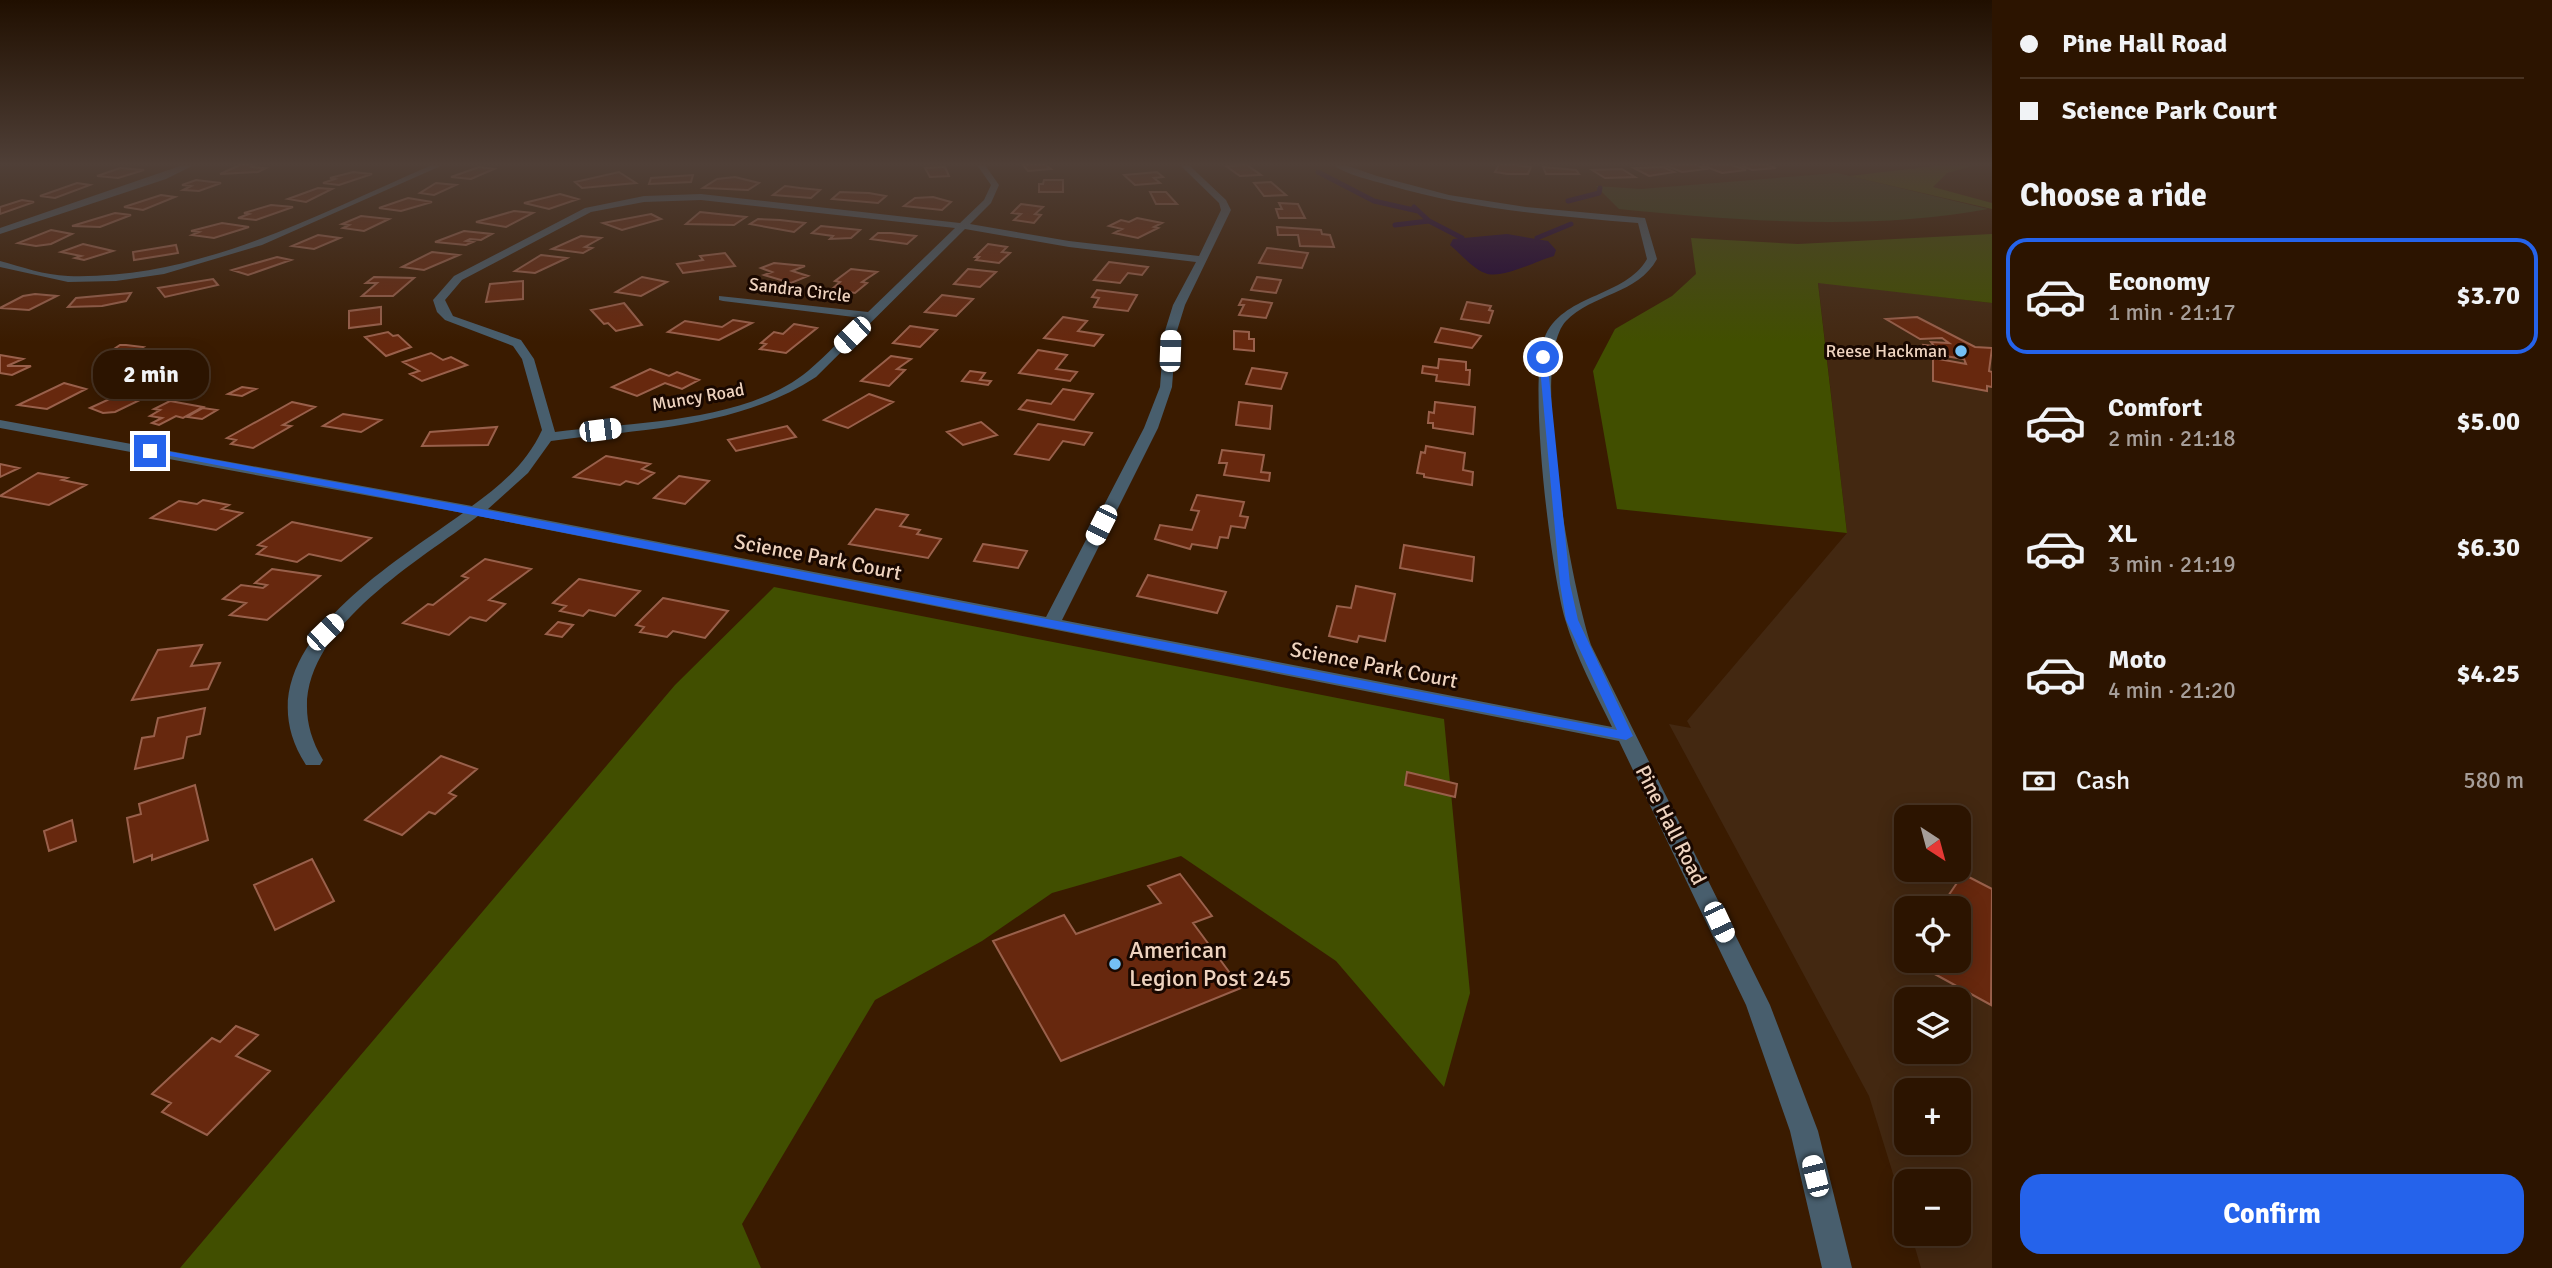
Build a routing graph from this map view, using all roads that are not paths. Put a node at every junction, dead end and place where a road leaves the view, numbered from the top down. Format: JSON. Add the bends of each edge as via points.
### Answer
{"nodes":[{"id":1,"x":21,"y":224,"type":"edge"},
{"id":2,"x":299,"y":224,"type":"edge"},
{"id":3,"x":558,"y":224,"type":"edge"},
{"id":4,"x":947,"y":224,"type":"edge"},
{"id":5,"x":1219,"y":224,"type":"edge"},
{"id":6,"x":1643,"y":224,"type":"edge"},
{"id":7,"x":964,"y":226,"type":"junction"},
{"id":8,"x":0,"y":231,"type":"edge"},
{"id":9,"x":1202,"y":260,"type":"junction"},
{"id":10,"x":0,"y":264,"type":"edge"},
{"id":11,"x":723,"y":298,"type":"dead end"},
{"id":12,"x":872,"y":316,"type":"junction"},
{"id":13,"x":0,"y":424,"type":"edge"},
{"id":14,"x":547,"y":437,"type":"junction"},
{"id":15,"x":476,"y":511,"type":"junction"},
{"id":16,"x":1052,"y":622,"type":"junction"},
{"id":17,"x":1626,"y":736,"type":"junction"},
{"id":18,"x":313,"y":760,"type":"dead end"},
{"id":19,"x":1837,"y":1268,"type":"edge"}],
"edges":[{"from":1,"to":8,"type":"street"},
{"from":2,"to":10,"type":"street","via":[[236,251],[132,276],[67,279]]},
{"from":3,"to":14,"type":"street","via":[[458,278],[439,300],[443,312],[455,322],[517,344],[528,359],[549,423]]},
{"from":4,"to":7,"type":"street"},
{"from":5,"to":9,"type":"street"},
{"from":6,"to":17,"type":"street","name":"Pine Hall Road","via":[[1652,259],[1647,268],[1563,318],[1549,335],[1543,357],[1572,620]]},
{"from":7,"to":9,"type":"street"},
{"from":7,"to":12,"type":"street","name":"Muncy Road"},
{"from":9,"to":16,"type":"street","via":[[1170,334],[1166,387],[1151,428]]},
{"from":11,"to":12,"type":"street","name":"Sandra Circle"},
{"from":12,"to":14,"type":"street","name":"Muncy Road","via":[[812,374],[771,400],[708,415]]},
{"from":13,"to":15,"type":"street","name":"Science Park Court"},
{"from":14,"to":15,"type":"street","via":[[537,454]]},
{"from":15,"to":16,"type":"street","name":"Science Park Court"},
{"from":15,"to":18,"type":"street","via":[[401,565],[325,632],[307,663],[296,700],[296,727]]},
{"from":16,"to":17,"type":"street","name":"Science Park Court"},
{"from":17,"to":19,"type":"street","name":"Pine Hall Road","via":[[1710,901],[1782,1063],[1804,1130]]}]}
